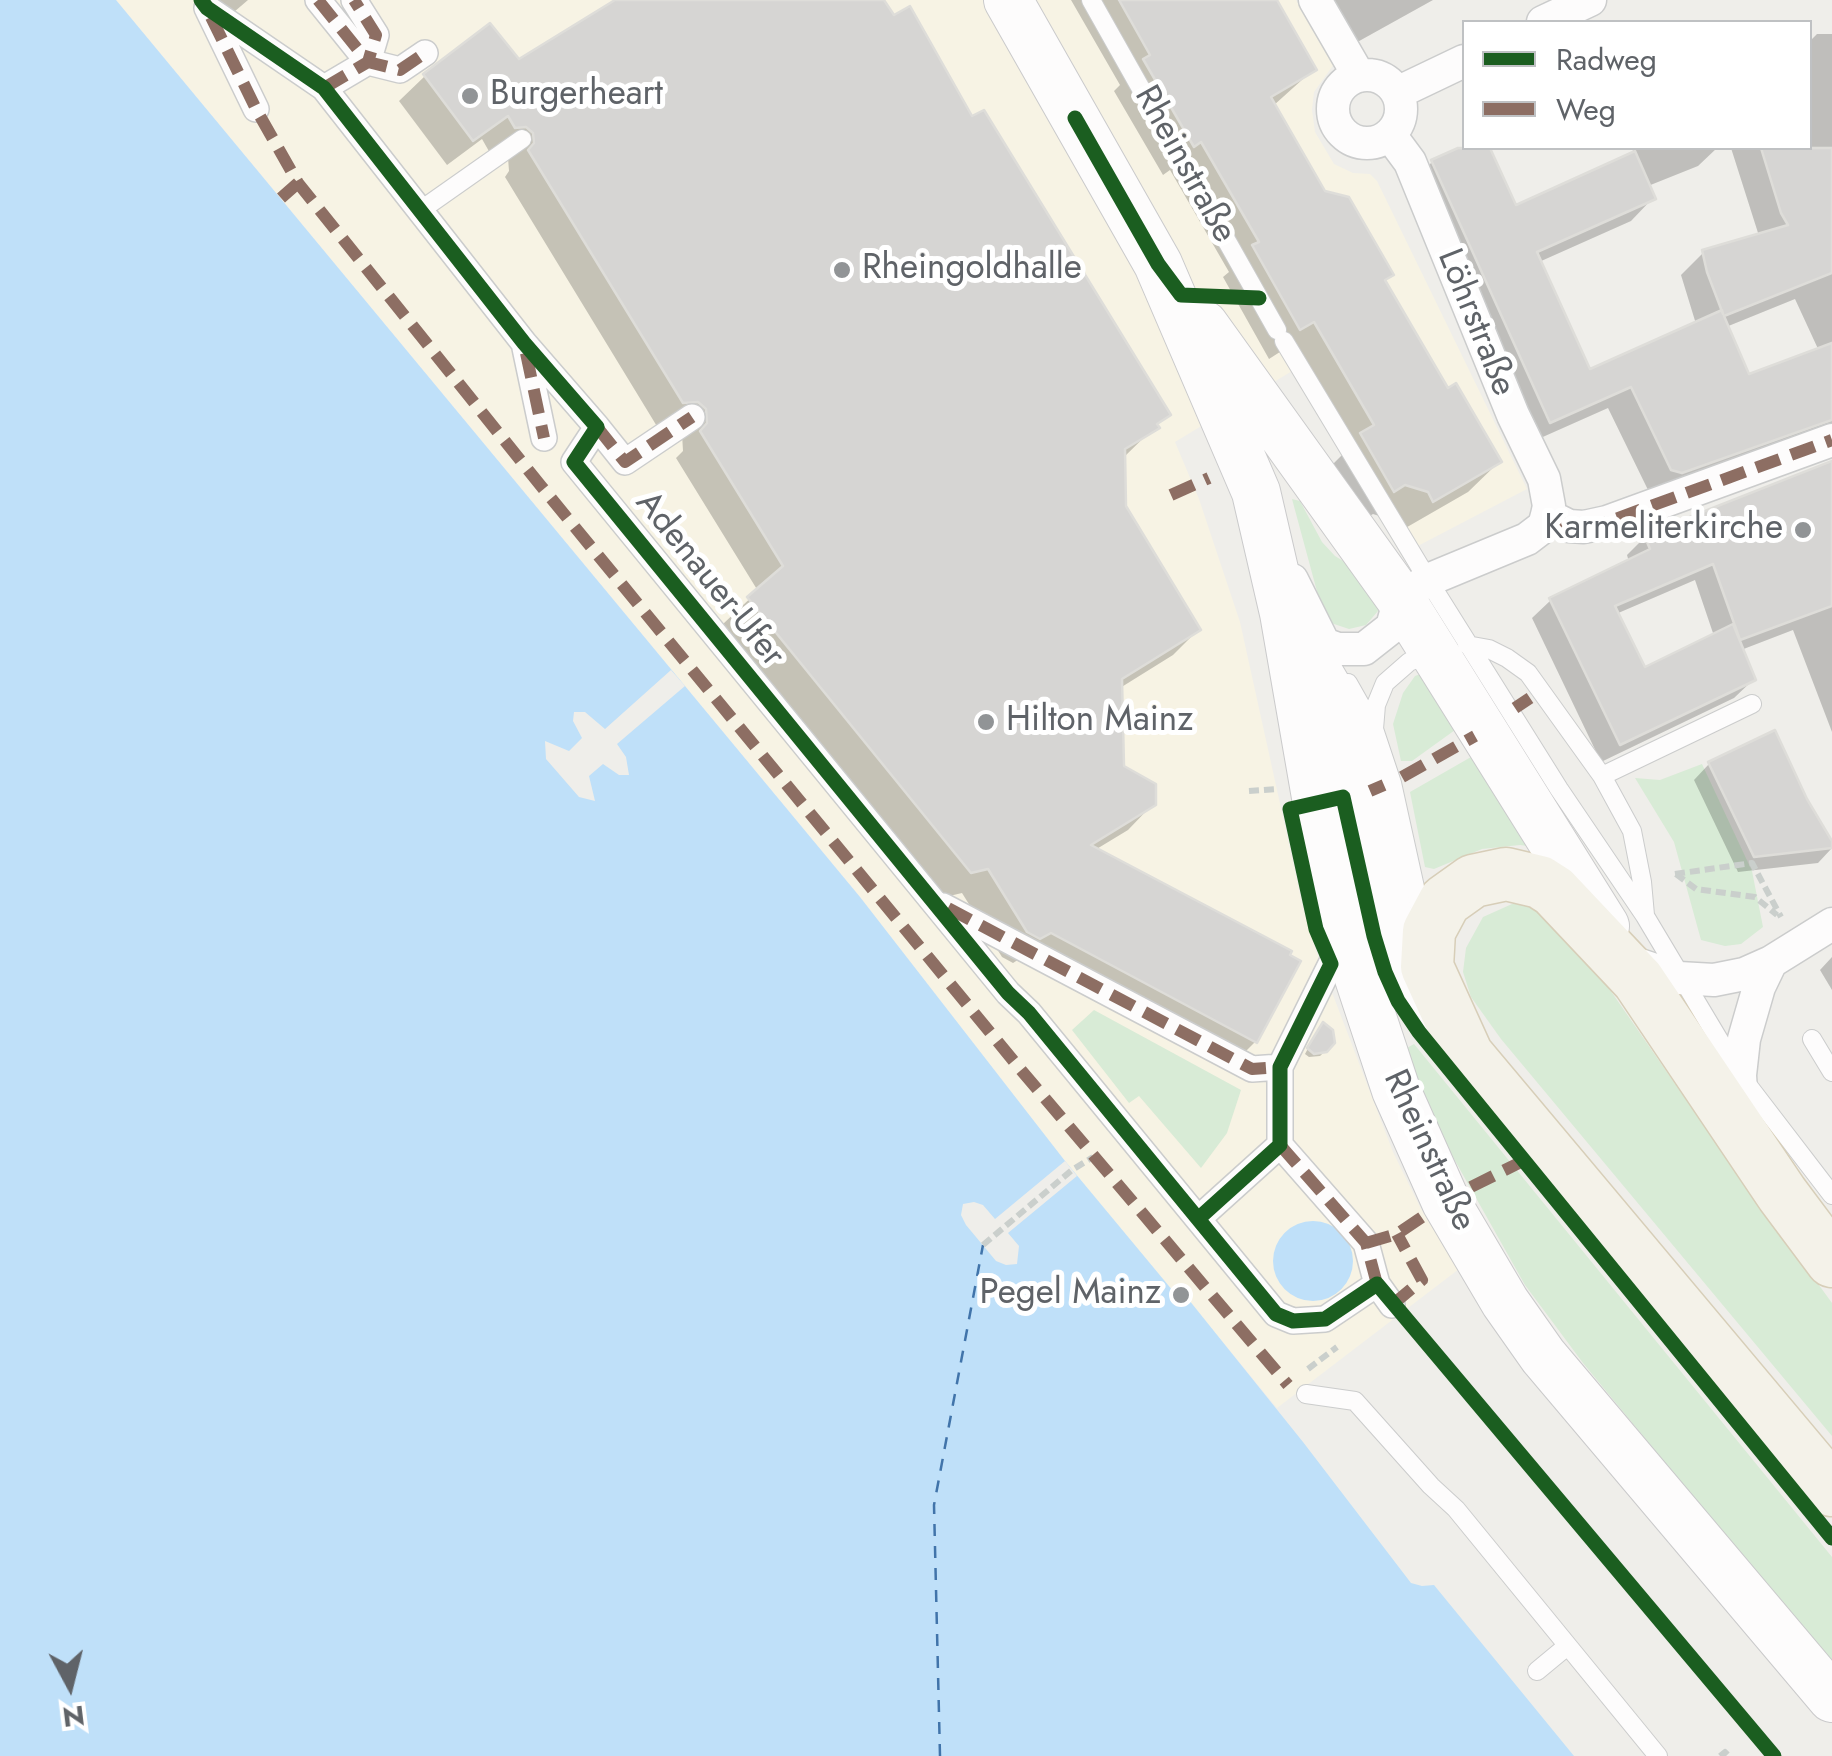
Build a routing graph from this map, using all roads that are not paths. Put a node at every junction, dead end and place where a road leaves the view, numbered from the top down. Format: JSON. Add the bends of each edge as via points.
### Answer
{"nodes":[{"id":1,"x":318,"y":0,"type":"edge"},
{"id":2,"x":354,"y":0,"type":"edge"},
{"id":3,"x":1008,"y":0,"type":"edge"},
{"id":4,"x":1091,"y":0,"type":"edge"},
{"id":5,"x":1315,"y":0,"type":"edge"},
{"id":6,"x":1590,"y":0,"type":"edge"},
{"id":7,"x":204,"y":4,"type":"edge"},
{"id":8,"x":1548,"y":20,"type":"edge"},
{"id":9,"x":425,"y":53,"type":"dead end"},
{"id":10,"x":1462,"y":61,"type":"edge"},
{"id":11,"x":368,"y":62,"type":"junction"},
{"id":12,"x":1359,"y":76,"type":"junction"},
{"id":13,"x":324,"y":88,"type":"junction"},
{"id":14,"x":1397,"y":93,"type":"junction"},
{"id":15,"x":256,"y":108,"type":"dead end"},
{"id":16,"x":1390,"y":135,"type":"junction"},
{"id":17,"x":522,"y":139,"type":"dead end"},
{"id":18,"x":421,"y":210,"type":"junction"},
{"id":19,"x":1158,"y":264,"type":"junction"},
{"id":20,"x":524,"y":343,"type":"junction"},
{"id":21,"x":692,"y":417,"type":"dead end"},
{"id":22,"x":596,"y":427,"type":"junction"},
{"id":23,"x":544,"y":438,"type":"dead end"},
{"id":24,"x":1832,"y":440,"type":"edge"},
{"id":25,"x":1256,"y":492,"type":"junction"},
{"id":26,"x":1547,"y":515,"type":"junction"},
{"id":27,"x":1414,"y":589,"type":"junction"},
{"id":28,"x":1284,"y":613,"type":"junction"},
{"id":29,"x":1324,"y":644,"type":"junction"},
{"id":30,"x":1453,"y":648,"type":"junction"},
{"id":31,"x":1752,"y":704,"type":"dead end"},
{"id":32,"x":1374,"y":729,"type":"junction"},
{"id":33,"x":1602,"y":776,"type":"junction"},
{"id":34,"x":935,"y":901,"type":"junction"},
{"id":35,"x":1645,"y":916,"type":"junction"},
{"id":36,"x":1832,"y":924,"type":"edge"},
{"id":37,"x":1426,"y":948,"type":"junction"},
{"id":38,"x":1771,"y":962,"type":"junction"},
{"id":39,"x":1332,"y":964,"type":"dead end"},
{"id":40,"x":1647,"y":973,"type":"junction"},
{"id":41,"x":1812,"y":1039,"type":"dead end"},
{"id":42,"x":1467,"y":1055,"type":"junction"},
{"id":43,"x":1280,"y":1067,"type":"junction"},
{"id":44,"x":1832,"y":1072,"type":"edge"},
{"id":45,"x":1740,"y":1075,"type":"junction"},
{"id":46,"x":1746,"y":1140,"type":"junction"},
{"id":47,"x":1280,"y":1144,"type":"junction"},
{"id":48,"x":1198,"y":1219,"type":"junction"},
{"id":49,"x":1828,"y":1231,"type":"edge"},
{"id":50,"x":1306,"y":1394,"type":"dead end"},
{"id":51,"x":1832,"y":1490,"type":"edge"},
{"id":52,"x":1566,"y":1647,"type":"junction"},
{"id":53,"x":1537,"y":1670,"type":"dead end"},
{"id":54,"x":1832,"y":1698,"type":"edge"},
{"id":55,"x":1658,"y":1756,"type":"edge"}],
"edges":[{"from":1,"to":11,"type":"street"},
{"from":2,"to":11,"type":"street","via":[[376,35]]},
{"from":3,"to":19,"type":"main road","name":"Rheinstraße"},
{"from":4,"to":27,"type":"lane","name":"Rheinstraße"},
{"from":5,"to":12,"type":"street"},
{"from":6,"to":8,"type":"street"},
{"from":7,"to":13,"type":"street","name":"Adenauer-Ufer"},
{"from":7,"to":15,"type":"street","name":"Adenauer-Ufer"},
{"from":9,"to":11,"type":"street","via":[[400,70]]},
{"from":10,"to":14,"type":"street"},
{"from":11,"to":13,"type":"street"},
{"from":12,"to":14,"type":"street","via":[[1381,78]]},
{"from":12,"to":16,"type":"street","via":[[1334,98],[1339,130],[1358,143]]},
{"from":13,"to":18,"type":"street","name":"Adenauer-Ufer"},
{"from":14,"to":16,"type":"street","via":[[1401,115]]},
{"from":16,"to":26,"type":"street","name":"Löhrstraße","via":[[1410,162],[1544,479]]},
{"from":17,"to":18,"type":"lane"},
{"from":18,"to":20,"type":"street","name":"Adenauer-Ufer"},
{"from":19,"to":25,"type":"main road","name":"Rheinstraße"},
{"from":19,"to":27,"type":"main road","name":"Rheinstraße"},
{"from":20,"to":22,"type":"street","name":"Adenauer-Ufer"},
{"from":20,"to":23,"type":"street","name":"Adenauer-Ufer"},
{"from":21,"to":22,"type":"street","name":"Adenauer-Ufer","via":[[625,462]]},
{"from":22,"to":34,"type":"street","name":"Adenauer-Ufer","via":[[574,462]]},
{"from":24,"to":26,"type":"street","via":[[1607,522],[1569,526]]},
{"from":25,"to":28,"type":"main road","name":"Rheinstraße"},
{"from":25,"to":29,"type":"street","name":"Rheinstraße"},
{"from":26,"to":27,"type":"street","via":[[1527,539]]},
{"from":27,"to":29,"type":"street","via":[[1374,645],[1352,650]]},
{"from":27,"to":30,"type":"main road","name":"Rheinstraße"},
{"from":28,"to":42,"type":"main road","via":[[1331,694],[1362,793],[1401,963]]},
{"from":28,"to":54,"type":"main road","name":"Rheinstraße","via":[[1317,803],[1367,1010],[1446,1202],[1543,1356]]},
{"from":29,"to":32,"type":"lane","name":"Rheinstraße"},
{"from":30,"to":32,"type":"lane","via":[[1408,662],[1385,683]]},
{"from":30,"to":33,"type":"lane","name":"Rheinstraße","via":[[1507,658],[1528,673]]},
{"from":30,"to":35,"type":"lane","name":"Rheinstraße"},
{"from":30,"to":40,"type":"main road","name":"Rheinstraße"},
{"from":31,"to":33,"type":"lane"},
{"from":32,"to":37,"type":"lane","name":"Rheinstraße","via":[[1392,783]]},
{"from":33,"to":35,"type":"lane","name":"Rheinstraße","via":[[1632,831]]},
{"from":34,"to":43,"type":"street","via":[[1252,1069]]},
{"from":34,"to":48,"type":"street","name":"Adenauer-Ufer"},
{"from":35,"to":40,"type":"lane","name":"Rheinstraße"},
{"from":36,"to":38,"type":"street"},
{"from":37,"to":40,"type":"main road","name":"Rheinstraße","via":[[1436,915],[1458,889],[1490,875],[1524,876],[1554,891]]},
{"from":37,"to":42,"type":"main road","name":"Rheinstraße","via":[[1434,986]]},
{"from":38,"to":40,"type":"street","via":[[1714,980]]},
{"from":38,"to":45,"type":"street","via":[[1750,1013]]},
{"from":39,"to":43,"type":"street"},
{"from":40,"to":45,"type":"lane","name":"Rheinstraße"},
{"from":40,"to":46,"type":"main road","name":"Rheinstraße"},
{"from":41,"to":44,"type":"lane"},
{"from":42,"to":51,"type":"main road","name":"Rheinstraße"},
{"from":43,"to":47,"type":"street"},
{"from":45,"to":46,"type":"street"},
{"from":45,"to":49,"type":"lane","name":"Rheinstraße"},
{"from":46,"to":49,"type":"main road","name":"Rheinstraße"},
{"from":47,"to":48,"type":"street"},
{"from":47,"to":48,"type":"street","name":"Adenauer-Ufer","via":[[1366,1243],[1384,1294],[1325,1319],[1293,1321],[1276,1314]]},
{"from":50,"to":52,"type":"lane","via":[[1355,1401],[1456,1509]]},
{"from":52,"to":53,"type":"lane"},
{"from":52,"to":55,"type":"lane"}]}
